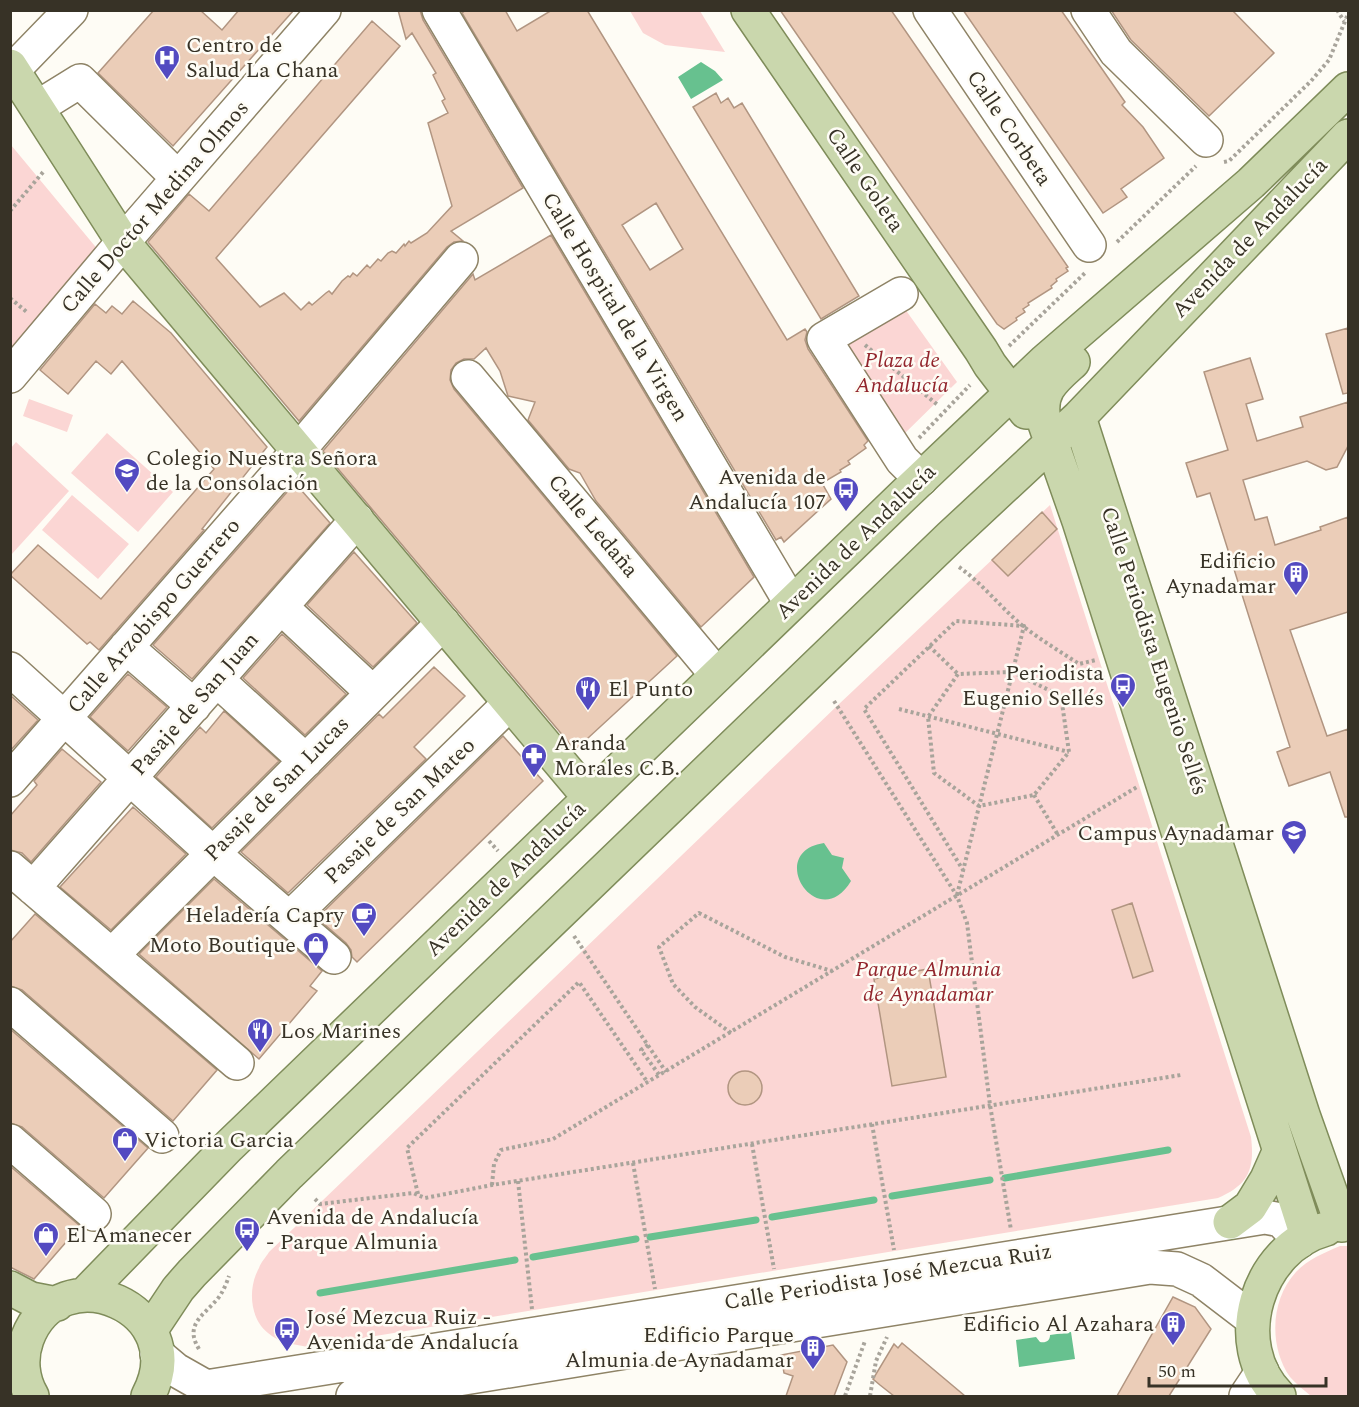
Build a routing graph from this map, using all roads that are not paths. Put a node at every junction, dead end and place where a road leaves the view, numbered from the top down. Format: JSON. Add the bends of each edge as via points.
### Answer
{"nodes":[{"id":1,"x":71,"y":10,"type":"edge"},
{"id":2,"x":324,"y":10,"type":"edge"},
{"id":3,"x":440,"y":10,"type":"edge"},
{"id":4,"x":748,"y":10,"type":"edge"},
{"id":5,"x":930,"y":10,"type":"edge"},
{"id":6,"x":1088,"y":10,"type":"edge"},
{"id":7,"x":12,"y":70,"type":"edge"},
{"id":8,"x":1348,"y":89,"type":"edge"},
{"id":9,"x":38,"y":108,"type":"junction"},
{"id":10,"x":1348,"y":136,"type":"edge"},
{"id":11,"x":1218,"y":151,"type":"road end"},
{"id":12,"x":178,"y":178,"type":"junction"},
{"id":13,"x":123,"y":242,"type":"junction"},
{"id":14,"x":1089,"y":244,"type":"dead end"},
{"id":15,"x":461,"y":259,"type":"dead end"},
{"id":16,"x":1143,"y":275,"type":"junction"},
{"id":17,"x":901,"y":294,"type":"dead end"},
{"id":18,"x":981,"y":350,"type":"junction"},
{"id":19,"x":1045,"y":361,"type":"junction"},
{"id":20,"x":10,"y":376,"type":"edge"},
{"id":21,"x":468,"y":377,"type":"dead end"},
{"id":22,"x":1012,"y":394,"type":"junction"},
{"id":23,"x":1079,"y":417,"type":"junction"},
{"id":24,"x":1051,"y":444,"type":"junction"},
{"id":25,"x":298,"y":451,"type":"junction"},
{"id":26,"x":921,"y":479,"type":"junction"},
{"id":27,"x":357,"y":520,"type":"junction"},
{"id":28,"x":791,"y":603,"type":"junction"},
{"id":29,"x":281,"y":607,"type":"junction"},
{"id":30,"x":443,"y":623,"type":"junction"},
{"id":31,"x":126,"y":647,"type":"junction"},
{"id":32,"x":10,"y":669,"type":"edge"},
{"id":33,"x":717,"y":675,"type":"junction"},
{"id":34,"x":217,"y":680,"type":"junction"},
{"id":35,"x":373,"y":693,"type":"junction"},
{"id":36,"x":510,"y":703,"type":"junction"},
{"id":37,"x":194,"y":706,"type":"junction"},
{"id":38,"x":64,"y":718,"type":"junction"},
{"id":39,"x":306,"y":761,"type":"junction"},
{"id":40,"x":130,"y":778,"type":"junction"},
{"id":41,"x":10,"y":780,"type":"edge"},
{"id":42,"x":589,"y":797,"type":"junction"},
{"id":43,"x":214,"y":853,"type":"junction"},
{"id":44,"x":22,"y":878,"type":"edge"},
{"id":45,"x":290,"y":918,"type":"junction"},
{"id":46,"x":112,"y":956,"type":"junction"},
{"id":47,"x":334,"y":957,"type":"dead end"},
{"id":48,"x":10,"y":1004,"type":"edge"},
{"id":49,"x":237,"y":1063,"type":"dead end"},
{"id":50,"x":162,"y":1136,"type":"dead end"},
{"id":51,"x":10,"y":1141,"type":"edge"},
{"id":52,"x":1279,"y":1152,"type":"junction"},
{"id":53,"x":94,"y":1214,"type":"dead end"},
{"id":54,"x":1230,"y":1222,"type":"junction"},
{"id":55,"x":1345,"y":1225,"type":"edge"},
{"id":56,"x":1304,"y":1239,"type":"junction"},
{"id":57,"x":10,"y":1288,"type":"edge"},
{"id":58,"x":70,"y":1300,"type":"junction"},
{"id":59,"x":1252,"y":1319,"type":"junction"},
{"id":60,"x":17,"y":1361,"type":"edge"},
{"id":61,"x":154,"y":1372,"type":"edge"},
{"id":62,"x":1262,"y":1388,"type":"edge"},
{"id":63,"x":32,"y":1396,"type":"edge"},
{"id":64,"x":353,"y":1396,"type":"edge"}],
"edges":[{"from":1,"to":7,"type":"street"},
{"from":2,"to":12,"type":"street","name":"Calle Doctor Medina Olmos"},
{"from":3,"to":28,"type":"street","name":"Calle Hospital de la Virgen"},
{"from":4,"to":18,"type":"main road","name":"Calle Goleta"},
{"from":5,"to":14,"type":"street","name":"Calle Corbeta"},
{"from":6,"to":11,"type":"street","via":[[1116,52]]},
{"from":7,"to":9,"type":"main road"},
{"from":8,"to":16,"type":"main road","name":"Avenida de Andalucía","via":[[1251,183]]},
{"from":9,"to":12,"type":"street","via":[[80,81]]},
{"from":9,"to":13,"type":"main road"},
{"from":10,"to":23,"type":"main road","name":"Avenida de Andalucía"},
{"from":12,"to":13,"type":"street","name":"Calle Doctor Medina Olmos"},
{"from":13,"to":20,"type":"street","name":"Calle Doctor Medina Olmos"},
{"from":13,"to":25,"type":"main road"},
{"from":15,"to":25,"type":"street","name":"Calle Arzobispo Guerrero"},
{"from":16,"to":19,"type":"main road","name":"Avenida de Andalucía"},
{"from":16,"to":24,"type":"main road","name":"Avenida de Andalucía","via":[[1109,330],[1059,374],[1044,394],[1042,409]]},
{"from":17,"to":26,"type":"street","via":[[824,339],[902,460]]},
{"from":18,"to":19,"type":"main road","via":[[995,360],[1023,366]]},
{"from":18,"to":22,"type":"main road","name":"Calle Goleta"},
{"from":19,"to":22,"type":"main road","name":"Avenida de Andalucía"},
{"from":21,"to":33,"type":"street","name":"Calle Ledaña"},
{"from":22,"to":24,"type":"main road"},
{"from":22,"to":26,"type":"main road","name":"Avenida de Andalucía"},
{"from":23,"to":24,"type":"main road","name":"Avenida de Andalucía"},
{"from":23,"to":55,"type":"main road","name":"Calle Periodista Eugenio Sellés","via":[[1299,1104]]},
{"from":24,"to":52,"type":"main road","name":"Calle Periodista Eugenio Sellés","via":[[1079,521]]},
{"from":24,"to":61,"type":"main road","name":"Avenida de Andalucía","via":[[289,1174],[192,1273],[178,1289]]},
{"from":25,"to":27,"type":"main road"},
{"from":25,"to":31,"type":"street","name":"Calle Arzobispo Guerrero"},
{"from":26,"to":28,"type":"main road","name":"Avenida de Andalucía"},
{"from":27,"to":29,"type":"street","name":"Pasaje de San Juan"},
{"from":27,"to":30,"type":"main road"},
{"from":28,"to":33,"type":"main road","name":"Avenida de Andalucía"},
{"from":29,"to":34,"type":"street","name":"Pasaje de San Juan"},
{"from":29,"to":35,"type":"street"},
{"from":30,"to":35,"type":"street","name":"Pasaje de San Lucas"},
{"from":30,"to":36,"type":"main road"},
{"from":31,"to":37,"type":"street"},
{"from":31,"to":38,"type":"street","name":"Calle Arzobispo Guerrero"},
{"from":32,"to":38,"type":"street"},
{"from":33,"to":42,"type":"main road","name":"Avenida de Andalucía"},
{"from":34,"to":37,"type":"street","name":"Pasaje de San Juan"},
{"from":34,"to":39,"type":"street"},
{"from":35,"to":39,"type":"street","name":"Pasaje de San Lucas"},
{"from":36,"to":42,"type":"main road"},
{"from":36,"to":45,"type":"street","name":"Pasaje de San Mateo"},
{"from":37,"to":40,"type":"street","name":"Pasaje de San Juan"},
{"from":38,"to":40,"type":"street"},
{"from":38,"to":41,"type":"street","name":"Calle Arzobispo Guerrero"},
{"from":39,"to":43,"type":"street","name":"Pasaje de San Lucas"},
{"from":40,"to":43,"type":"street"},
{"from":40,"to":44,"type":"street","name":"Pasaje de San Juan"},
{"from":42,"to":58,"type":"main road","name":"Avenida de Andalucía"},
{"from":43,"to":45,"type":"street"},
{"from":43,"to":46,"type":"street","name":"Pasaje de San Lucas"},
{"from":44,"to":46,"type":"street"},
{"from":45,"to":47,"type":"street"},
{"from":46,"to":49,"type":"street"},
{"from":48,"to":50,"type":"street"},
{"from":51,"to":53,"type":"street"},
{"from":52,"to":54,"type":"main road","via":[[1250,1207]]},
{"from":52,"to":56,"type":"main road","name":"Calle Periodista Eugenio Sellés"},
{"from":54,"to":56,"type":"street","name":"Calle Periodista José Mezcua Ruiz","via":[[1265,1217],[1281,1220]]},
{"from":54,"to":61,"type":"street","name":"Calle Periodista José Mezcua Ruiz","via":[[206,1387],[176,1370]]},
{"from":55,"to":56,"type":"main road"},
{"from":56,"to":59,"type":"main road","via":[[1278,1259],[1262,1284]]},
{"from":57,"to":58,"type":"main road","via":[[32,1299]]},
{"from":58,"to":60,"type":"main road","name":"Avenida de Andalucía","via":[[40,1317]]},
{"from":58,"to":61,"type":"main road","via":[[107,1297],[139,1315]]},
{"from":59,"to":62,"type":"main road"},
{"from":59,"to":64,"type":"street","name":"Calle Periodista José Mezcua Ruiz","via":[[1200,1280],[1177,1269],[1150,1267]]},
{"from":60,"to":63,"type":"main road"}]}
